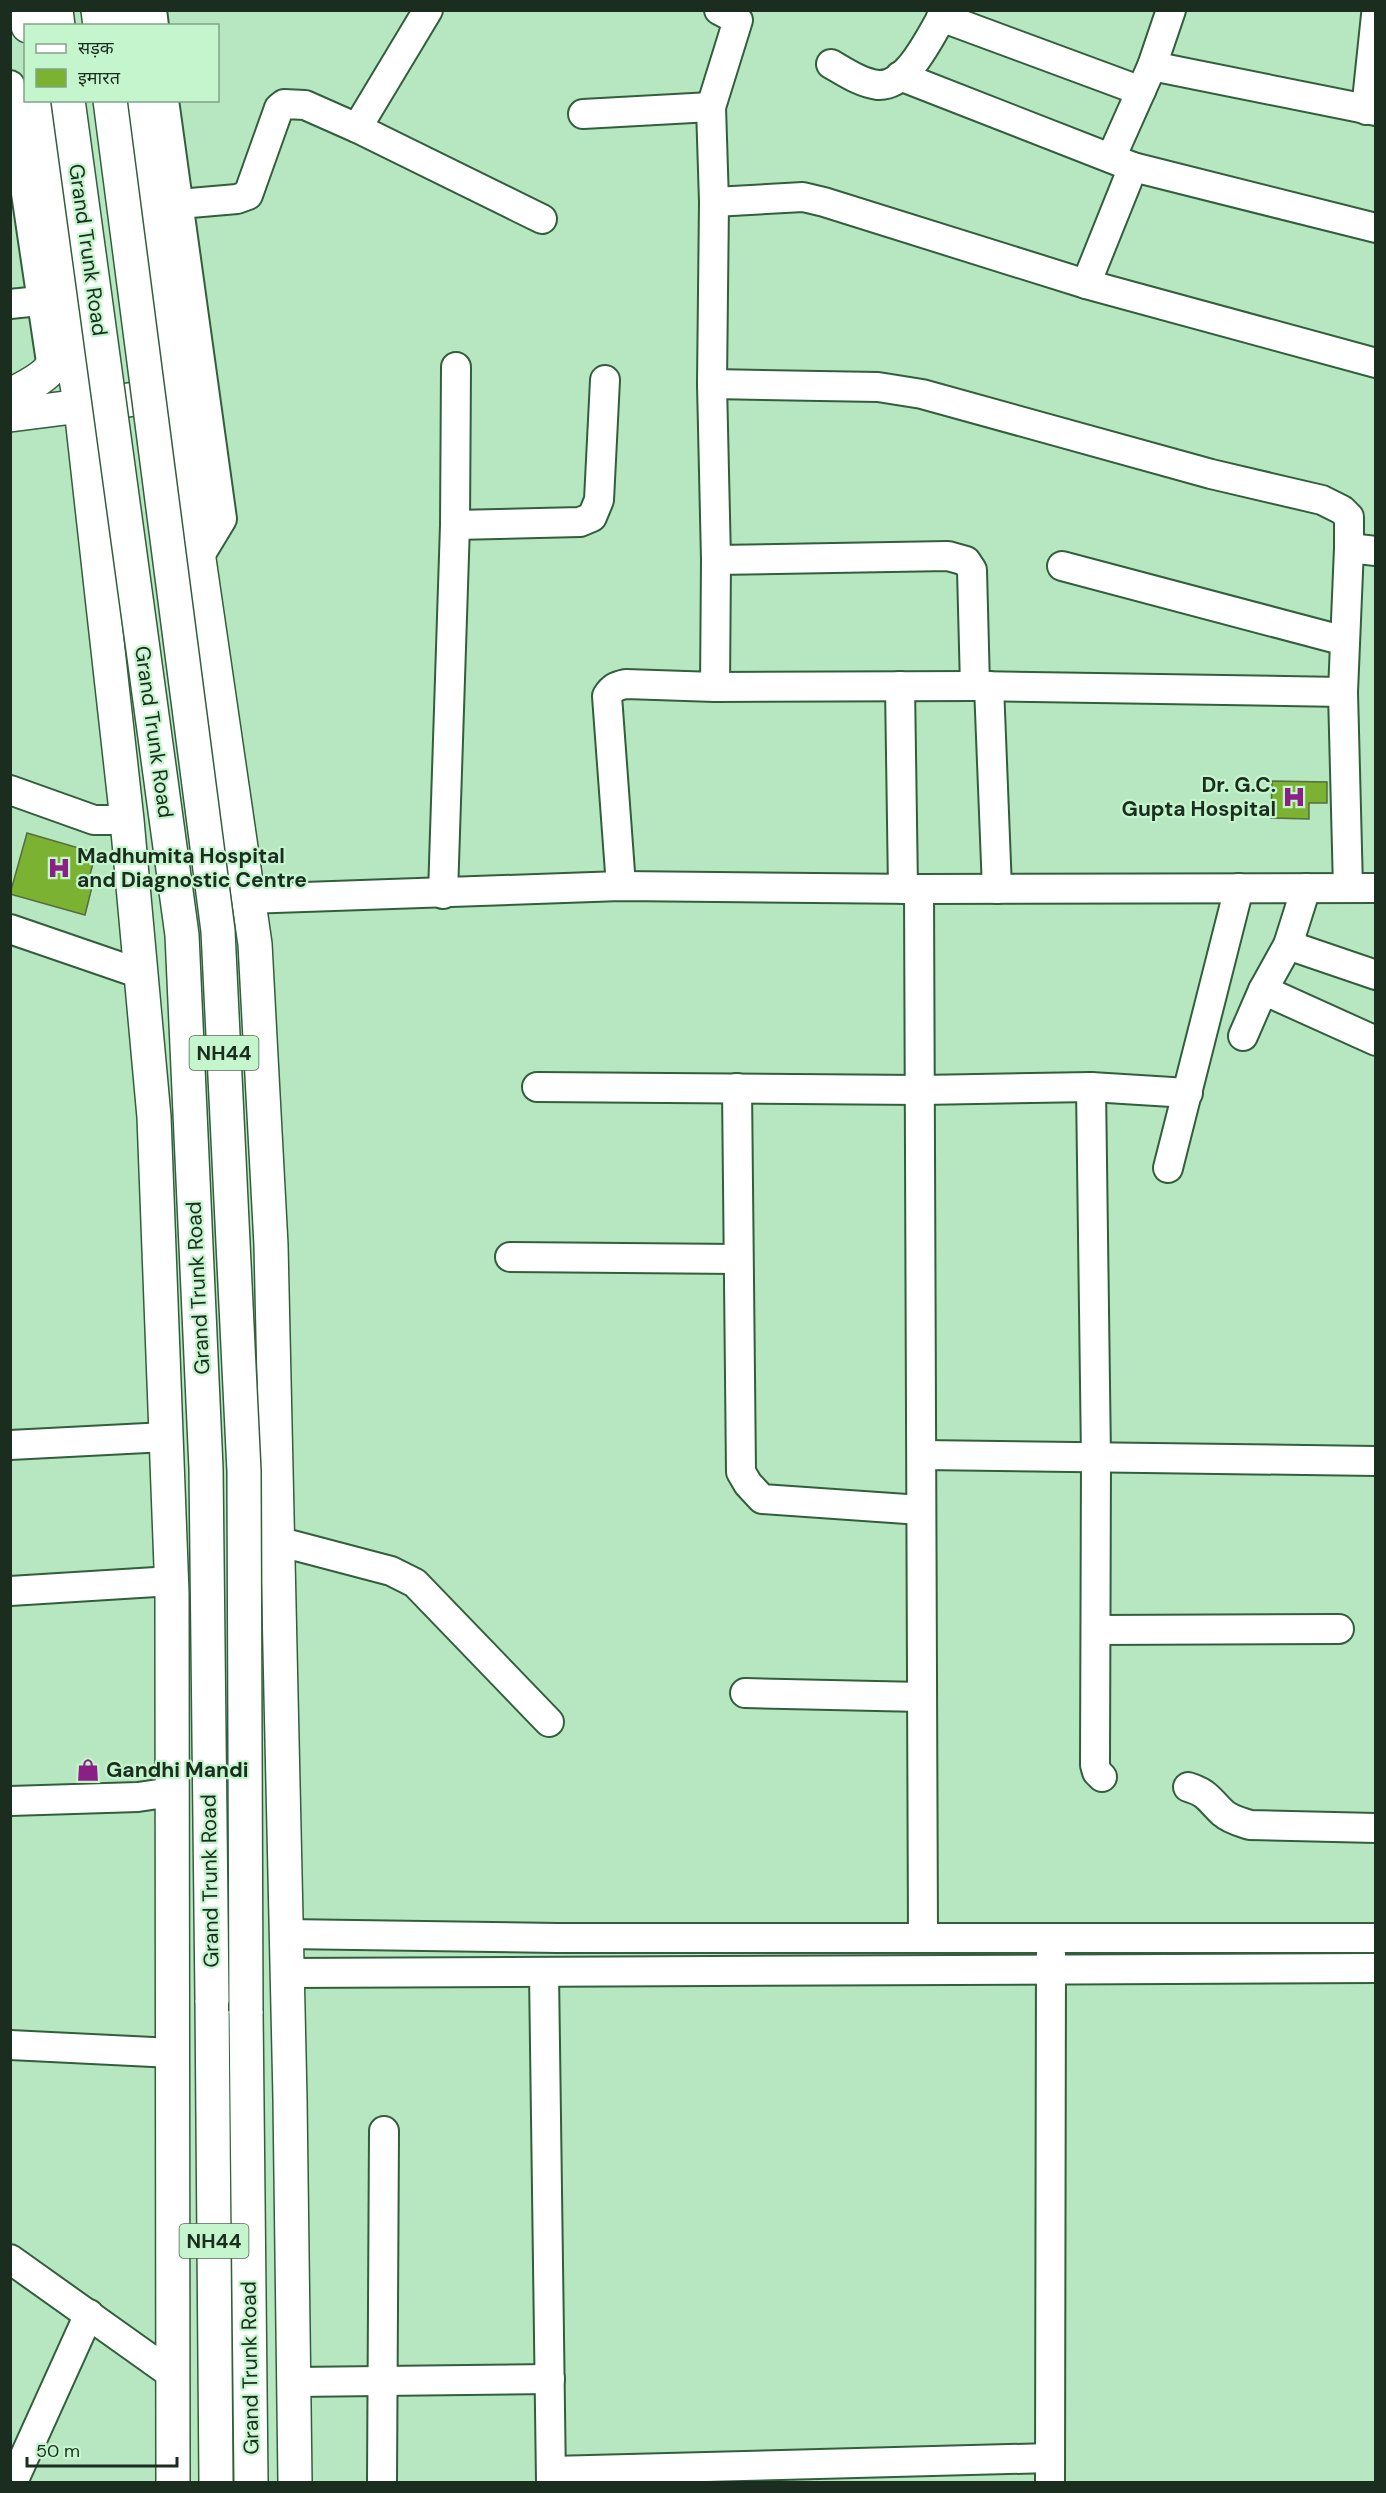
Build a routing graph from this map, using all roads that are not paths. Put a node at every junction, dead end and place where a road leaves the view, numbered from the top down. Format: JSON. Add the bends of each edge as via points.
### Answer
{"nodes":[{"id":1,"x":428,"y":10,"type":"edge"},
{"id":2,"x":718,"y":10,"type":"edge"},
{"id":3,"x":1171,"y":10,"type":"edge"},
{"id":4,"x":943,"y":14,"type":"edge"},
{"id":5,"x":1376,"y":15,"type":"edge"},
{"id":6,"x":831,"y":64,"type":"dead end"},
{"id":7,"x":900,"y":76,"type":"junction"},
{"id":8,"x":1147,"y":79,"type":"junction"},
{"id":9,"x":10,"y":85,"type":"edge"},
{"id":10,"x":40,"y":102,"type":"edge"},
{"id":11,"x":68,"y":102,"type":"edge"},
{"id":12,"x":110,"y":102,"type":"edge"},
{"id":13,"x":139,"y":102,"type":"edge"},
{"id":14,"x":164,"y":102,"type":"edge"},
{"id":15,"x":711,"y":107,"type":"junction"},
{"id":16,"x":1371,"y":110,"type":"edge"},
{"id":17,"x":583,"y":114,"type":"dead end"},
{"id":18,"x":357,"y":128,"type":"junction"},
{"id":19,"x":1122,"y":163,"type":"junction"},
{"id":20,"x":28,"y":170,"type":"edge"},
{"id":21,"x":714,"y":202,"type":"junction"},
{"id":22,"x":166,"y":210,"type":"junction"},
{"id":23,"x":542,"y":219,"type":"dead end"},
{"id":24,"x":1376,"y":228,"type":"edge"},
{"id":25,"x":1086,"y":284,"type":"junction"},
{"id":26,"x":52,"y":300,"type":"junction"},
{"id":27,"x":10,"y":304,"type":"edge"},
{"id":28,"x":68,"y":337,"type":"junction"},
{"id":29,"x":1376,"y":363,"type":"edge"},
{"id":30,"x":456,"y":367,"type":"dead end"},
{"id":31,"x":52,"y":369,"type":"junction"},
{"id":32,"x":605,"y":380,"type":"dead end"},
{"id":33,"x":712,"y":384,"type":"junction"},
{"id":34,"x":175,"y":394,"type":"junction"},
{"id":35,"x":10,"y":396,"type":"edge"},
{"id":36,"x":79,"y":399,"type":"junction"},
{"id":37,"x":10,"y":416,"type":"edge"},
{"id":38,"x":455,"y":525,"type":"junction"},
{"id":39,"x":1362,"y":550,"type":"edge"},
{"id":40,"x":199,"y":557,"type":"junction"},
{"id":41,"x":716,"y":561,"type":"junction"},
{"id":42,"x":1062,"y":566,"type":"dead end"},
{"id":43,"x":1345,"y":641,"type":"junction"},
{"id":44,"x":900,"y":686,"type":"junction"},
{"id":45,"x":982,"y":686,"type":"junction"},
{"id":46,"x":715,"y":687,"type":"junction"},
{"id":47,"x":1343,"y":692,"type":"junction"},
{"id":48,"x":10,"y":790,"type":"edge"},
{"id":49,"x":128,"y":820,"type":"junction"},
{"id":50,"x":621,"y":886,"type":"junction"},
{"id":51,"x":1239,"y":888,"type":"junction"},
{"id":52,"x":1306,"y":888,"type":"junction"},
{"id":53,"x":1362,"y":888,"type":"edge"},
{"id":54,"x":911,"y":889,"type":"junction"},
{"id":55,"x":997,"y":889,"type":"junction"},
{"id":56,"x":443,"y":894,"type":"junction"},
{"id":57,"x":248,"y":899,"type":"junction"},
{"id":58,"x":10,"y":929,"type":"edge"},
{"id":59,"x":1288,"y":945,"type":"junction"},
{"id":60,"x":141,"y":974,"type":"junction"},
{"id":61,"x":1376,"y":975,"type":"edge"},
{"id":62,"x":1263,"y":990,"type":"junction"},
{"id":63,"x":1243,"y":1036,"type":"dead end"},
{"id":64,"x":1376,"y":1041,"type":"edge"},
{"id":65,"x":262,"y":1076,"type":"junction"},
{"id":66,"x":537,"y":1087,"type":"dead end"},
{"id":67,"x":1091,"y":1087,"type":"junction"},
{"id":68,"x":737,"y":1088,"type":"junction"},
{"id":69,"x":921,"y":1090,"type":"junction"},
{"id":70,"x":152,"y":1091,"type":"junction"},
{"id":71,"x":1188,"y":1093,"type":"junction"},
{"id":72,"x":1168,"y":1168,"type":"dead end"},
{"id":73,"x":510,"y":1257,"type":"dead end"},
{"id":74,"x":738,"y":1259,"type":"junction"},
{"id":75,"x":166,"y":1437,"type":"junction"},
{"id":76,"x":10,"y":1445,"type":"edge"},
{"id":77,"x":922,"y":1455,"type":"junction"},
{"id":78,"x":1096,"y":1458,"type":"junction"},
{"id":79,"x":1376,"y":1461,"type":"edge"},
{"id":80,"x":921,"y":1510,"type":"junction"},
{"id":81,"x":277,"y":1541,"type":"junction"},
{"id":82,"x":172,"y":1581,"type":"junction"},
{"id":83,"x":10,"y":1591,"type":"edge"},
{"id":84,"x":1339,"y":1629,"type":"dead end"},
{"id":85,"x":1096,"y":1630,"type":"junction"},
{"id":86,"x":745,"y":1693,"type":"dead end"},
{"id":87,"x":922,"y":1697,"type":"junction"},
{"id":88,"x":549,"y":1722,"type":"dead end"},
{"id":89,"x":1102,"y":1778,"type":"dead end"},
{"id":90,"x":1188,"y":1787,"type":"dead end"},
{"id":91,"x":172,"y":1792,"type":"junction"},
{"id":92,"x":10,"y":1801,"type":"edge"},
{"id":93,"x":1376,"y":1828,"type":"edge"},
{"id":94,"x":286,"y":1934,"type":"junction"},
{"id":95,"x":922,"y":1938,"type":"junction"},
{"id":96,"x":1051,"y":1938,"type":"junction"},
{"id":97,"x":1376,"y":1938,"type":"edge"},
{"id":98,"x":1376,"y":1968,"type":"edge"},
{"id":99,"x":1051,"y":1971,"type":"junction"},
{"id":100,"x":544,"y":1972,"type":"junction"},
{"id":101,"x":287,"y":1973,"type":"junction"},
{"id":102,"x":10,"y":2044,"type":"edge"},
{"id":103,"x":173,"y":2053,"type":"junction"},
{"id":104,"x":384,"y":2131,"type":"dead end"},
{"id":105,"x":10,"y":2259,"type":"edge"},
{"id":106,"x":89,"y":2314,"type":"junction"},
{"id":107,"x":173,"y":2375,"type":"junction"},
{"id":108,"x":549,"y":2379,"type":"junction"},
{"id":109,"x":382,"y":2380,"type":"junction"},
{"id":110,"x":294,"y":2382,"type":"junction"},
{"id":111,"x":1050,"y":2470,"type":"edge"},
{"id":112,"x":551,"y":2477,"type":"edge"},
{"id":113,"x":13,"y":2482,"type":"edge"},
{"id":114,"x":173,"y":2482,"type":"edge"},
{"id":115,"x":216,"y":2482,"type":"edge"},
{"id":116,"x":251,"y":2482,"type":"edge"},
{"id":117,"x":295,"y":2482,"type":"edge"},
{"id":118,"x":382,"y":2482,"type":"edge"}],
"edges":[{"from":1,"to":18,"type":"street"},
{"from":2,"to":15,"type":"street","via":[[738,20]]},
{"from":3,"to":8,"type":"street"},
{"from":4,"to":7,"type":"street","via":[[913,64]]},
{"from":4,"to":8,"type":"street"},
{"from":5,"to":16,"type":"street"},
{"from":6,"to":7,"type":"street","via":[[878,85]]},
{"from":7,"to":19,"type":"street"},
{"from":8,"to":16,"type":"street"},
{"from":8,"to":19,"type":"street"},
{"from":9,"to":20,"type":"street"},
{"from":10,"to":20,"type":"main road"},
{"from":11,"to":115,"type":"main road","name":"Grand Trunk Road","number":"NH44","bridge":true,"via":[[182,935],[206,1468]]},
{"from":12,"to":116,"type":"main road","name":"Grand Trunk Road","number":"NH44","bridge":true,"via":[[218,931],[244,1471]]},
{"from":13,"to":22,"type":"main road"},
{"from":14,"to":22,"type":"street"},
{"from":15,"to":17,"type":"street"},
{"from":15,"to":21,"type":"street"},
{"from":18,"to":22,"type":"street","via":[[305,105],[284,104],[275,116],[248,195]]},
{"from":18,"to":23,"type":"street"},
{"from":19,"to":24,"type":"street"},
{"from":19,"to":25,"type":"street"},
{"from":20,"to":26,"type":"main road"},
{"from":21,"to":25,"type":"street","via":[[802,197]]},
{"from":21,"to":33,"type":"street"},
{"from":22,"to":34,"type":"main road"},
{"from":22,"to":40,"type":"street","via":[[222,519]]},
{"from":25,"to":29,"type":"street"},
{"from":26,"to":27,"type":"street"},
{"from":26,"to":28,"type":"main road"},
{"from":26,"to":31,"type":"street"},
{"from":28,"to":31,"type":"main road"},
{"from":28,"to":36,"type":"main road"},
{"from":30,"to":38,"type":"street"},
{"from":31,"to":35,"type":"main road"},
{"from":32,"to":38,"type":"street","via":[[599,500],[592,517],[580,522]]},
{"from":33,"to":39,"type":"street","via":[[878,387],[922,394],[1334,504],[1349,517]]},
{"from":33,"to":41,"type":"street"},
{"from":34,"to":36,"type":"main road"},
{"from":34,"to":40,"type":"main road"},
{"from":35,"to":36,"type":"main road"},
{"from":36,"to":37,"type":"main road"},
{"from":36,"to":49,"type":"main road"},
{"from":38,"to":56,"type":"street"},
{"from":39,"to":43,"type":"street"},
{"from":40,"to":57,"type":"main road"},
{"from":41,"to":45,"type":"street","via":[[948,556],[966,561],[972,570]]},
{"from":41,"to":46,"type":"street"},
{"from":42,"to":43,"type":"street"},
{"from":43,"to":47,"type":"street"},
{"from":44,"to":45,"type":"street"},
{"from":44,"to":46,"type":"street"},
{"from":44,"to":54,"type":"street"},
{"from":45,"to":47,"type":"street"},
{"from":45,"to":55,"type":"street"},
{"from":46,"to":50,"type":"street","via":[[626,684],[611,689],[607,696]]},
{"from":47,"to":53,"type":"street"},
{"from":48,"to":49,"type":"street","via":[[94,820]]},
{"from":49,"to":60,"type":"main road"},
{"from":50,"to":54,"type":"street"},
{"from":50,"to":56,"type":"street"},
{"from":51,"to":52,"type":"street"},
{"from":51,"to":55,"type":"street"},
{"from":51,"to":71,"type":"street"},
{"from":52,"to":53,"type":"street"},
{"from":52,"to":59,"type":"street"},
{"from":54,"to":55,"type":"street"},
{"from":54,"to":69,"type":"street"},
{"from":56,"to":57,"type":"street"},
{"from":57,"to":65,"type":"main road","via":[[255,944]]},
{"from":58,"to":60,"type":"street"},
{"from":59,"to":61,"type":"street"},
{"from":59,"to":62,"type":"street"},
{"from":60,"to":70,"type":"main road"},
{"from":62,"to":63,"type":"street"},
{"from":62,"to":64,"type":"street"},
{"from":65,"to":70,"type":"main road"},
{"from":65,"to":81,"type":"main road","via":[[271,1245]]},
{"from":66,"to":68,"type":"street"},
{"from":67,"to":69,"type":"street"},
{"from":67,"to":71,"type":"street"},
{"from":67,"to":78,"type":"street"},
{"from":68,"to":69,"type":"street"},
{"from":68,"to":74,"type":"street"},
{"from":69,"to":77,"type":"street"},
{"from":70,"to":75,"type":"main road"},
{"from":71,"to":72,"type":"street"},
{"from":73,"to":74,"type":"street"},
{"from":74,"to":80,"type":"street","via":[[743,1478],[762,1499]]},
{"from":75,"to":76,"type":"street"},
{"from":75,"to":82,"type":"main road"},
{"from":77,"to":78,"type":"street"},
{"from":77,"to":80,"type":"street"},
{"from":78,"to":79,"type":"street"},
{"from":78,"to":85,"type":"street"},
{"from":80,"to":87,"type":"street"},
{"from":81,"to":88,"type":"street","via":[[391,1571],[415,1583]]},
{"from":81,"to":94,"type":"main road"},
{"from":82,"to":83,"type":"street"},
{"from":82,"to":91,"type":"main road"},
{"from":84,"to":85,"type":"street"},
{"from":85,"to":89,"type":"street","via":[[1095,1764]]},
{"from":86,"to":87,"type":"street"},
{"from":87,"to":95,"type":"street"},
{"from":90,"to":93,"type":"street","via":[[1203,1792],[1235,1821],[1250,1825]]},
{"from":91,"to":92,"type":"street","via":[[138,1797]]},
{"from":91,"to":103,"type":"main road"},
{"from":94,"to":95,"type":"street"},
{"from":94,"to":101,"type":"main road"},
{"from":95,"to":96,"type":"street"},
{"from":96,"to":97,"type":"street"},
{"from":96,"to":99,"type":"street"},
{"from":98,"to":99,"type":"street"},
{"from":99,"to":100,"type":"street"},
{"from":99,"to":111,"type":"street"},
{"from":100,"to":101,"type":"street"},
{"from":100,"to":108,"type":"street"},
{"from":101,"to":110,"type":"main road"},
{"from":102,"to":103,"type":"street"},
{"from":103,"to":107,"type":"main road"},
{"from":104,"to":109,"type":"street"},
{"from":105,"to":106,"type":"street"},
{"from":106,"to":107,"type":"street"},
{"from":106,"to":113,"type":"street"},
{"from":107,"to":114,"type":"main road"},
{"from":108,"to":109,"type":"street"},
{"from":108,"to":112,"type":"street"},
{"from":109,"to":110,"type":"street"},
{"from":109,"to":118,"type":"street"},
{"from":110,"to":117,"type":"main road"},
{"from":111,"to":112,"type":"street"}]}
